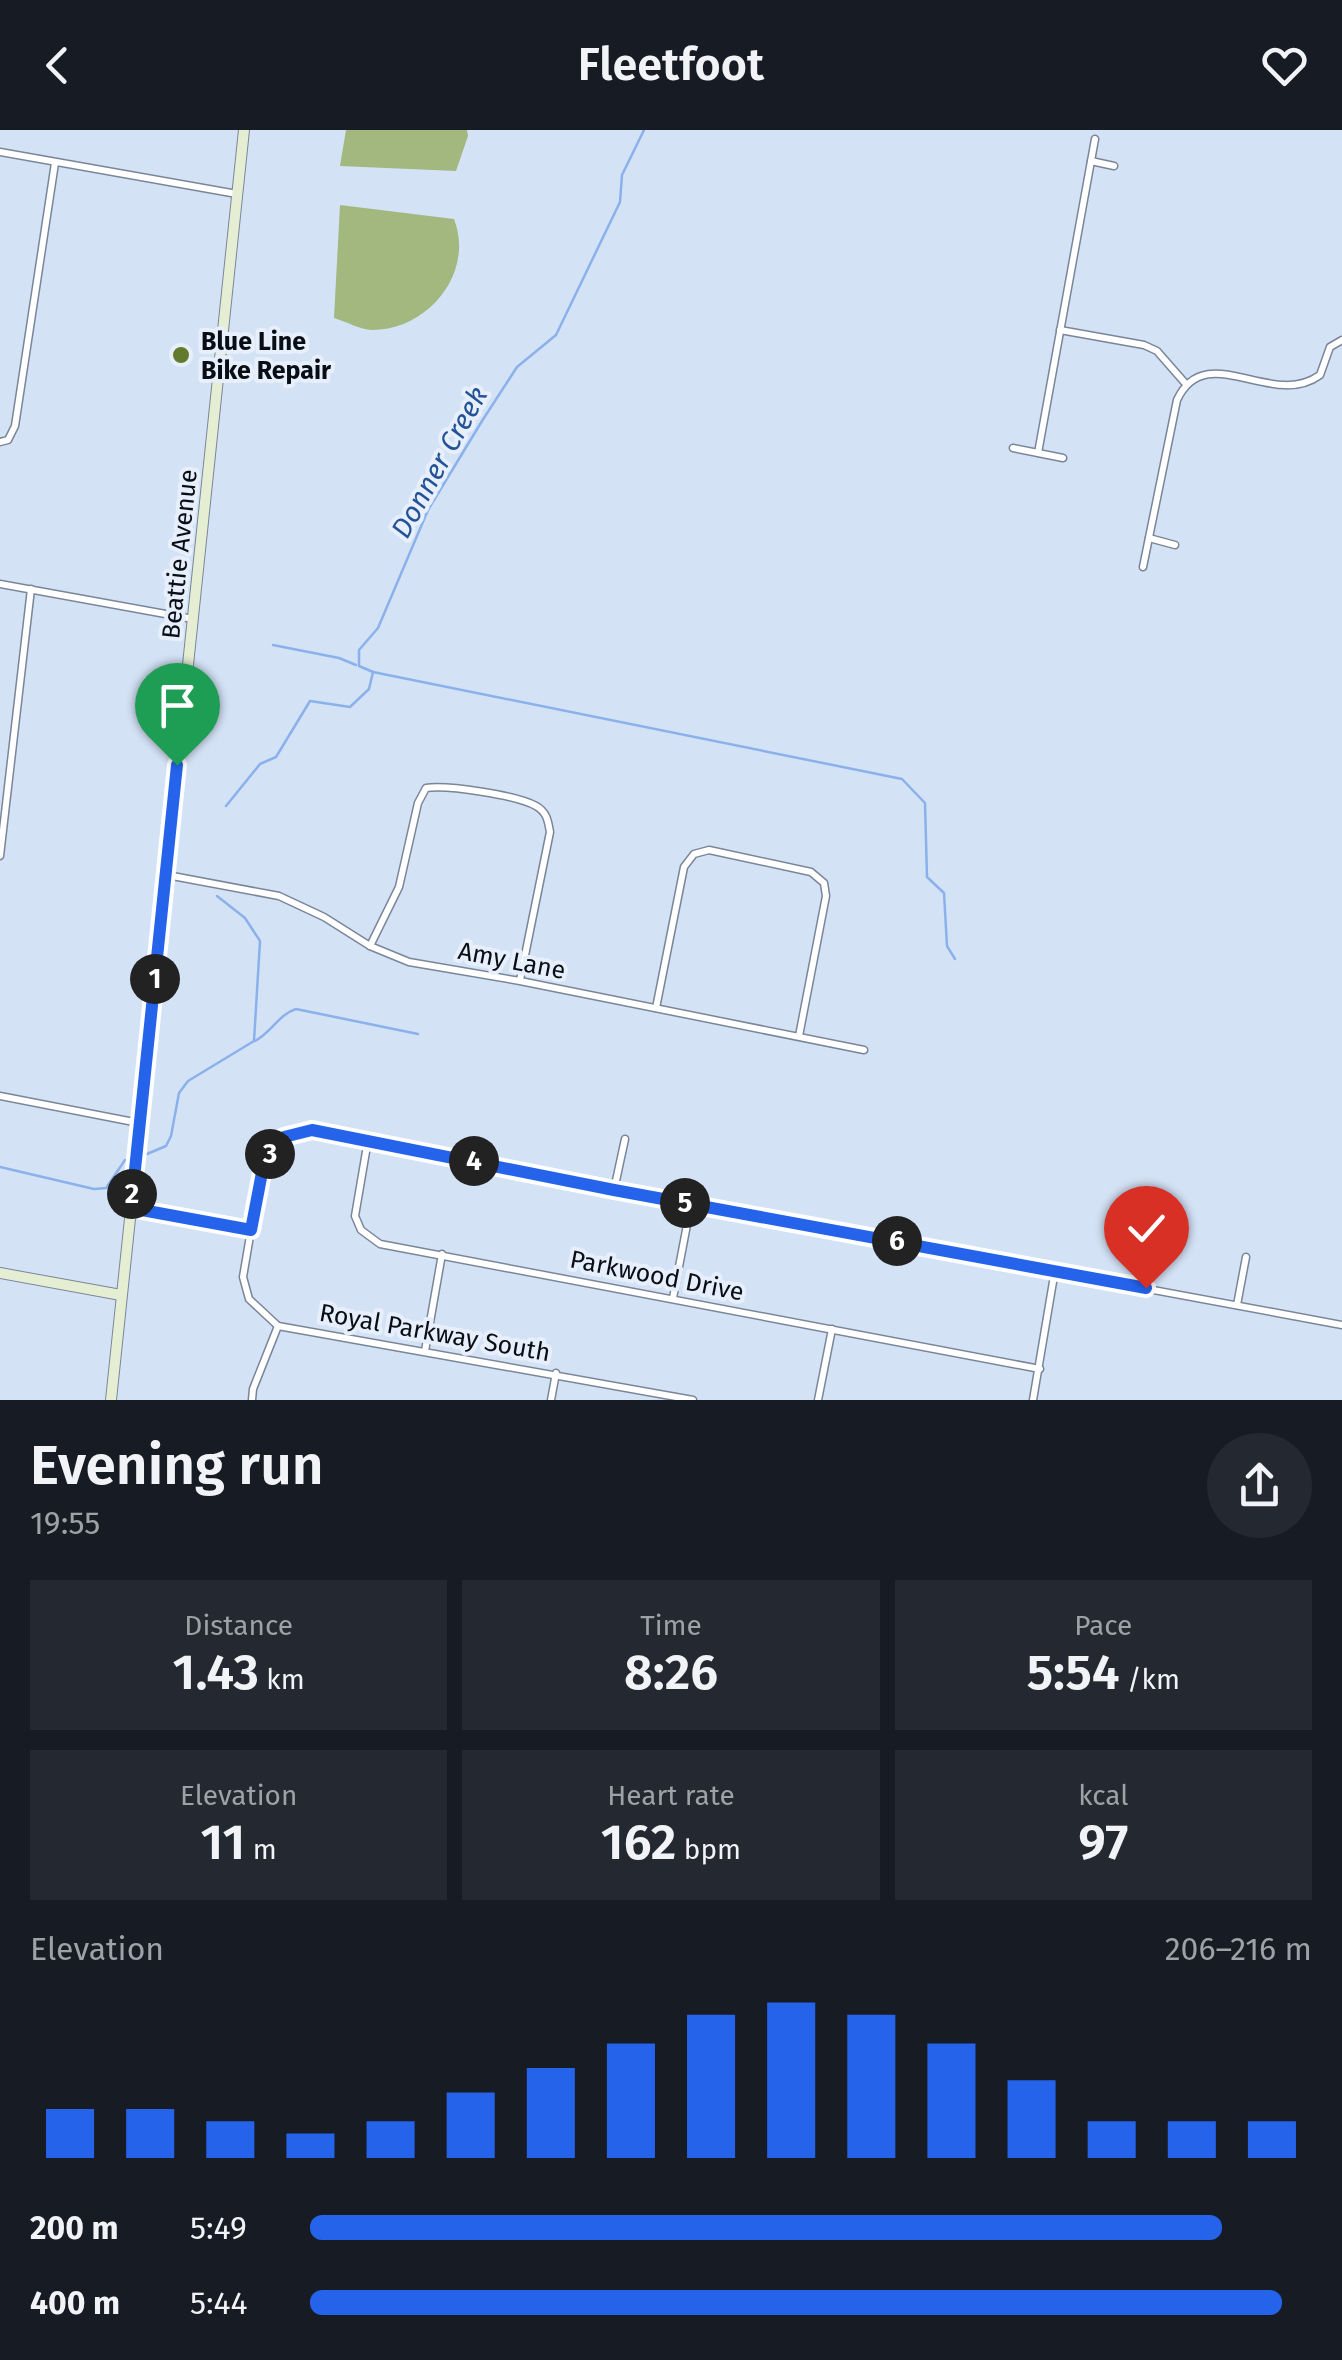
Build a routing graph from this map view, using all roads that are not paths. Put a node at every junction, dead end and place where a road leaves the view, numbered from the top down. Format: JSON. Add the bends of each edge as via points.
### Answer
{"nodes":[{"id":1,"x":244,"y":130,"type":"edge"},
{"id":2,"x":1094,"y":139,"type":"dead end"},
{"id":3,"x":0,"y":152,"type":"edge"},
{"id":4,"x":1091,"y":161,"type":"junction"},
{"id":5,"x":55,"y":163,"type":"junction"},
{"id":6,"x":1114,"y":166,"type":"dead end"},
{"id":7,"x":238,"y":194,"type":"junction"},
{"id":8,"x":1060,"y":330,"type":"junction"},
{"id":9,"x":1342,"y":340,"type":"edge"},
{"id":10,"x":1185,"y":383,"type":"junction"},
{"id":11,"x":4,"y":441,"type":"edge"},
{"id":12,"x":1013,"y":448,"type":"dead end"},
{"id":13,"x":1038,"y":453,"type":"junction"},
{"id":14,"x":1063,"y":458,"type":"dead end"},
{"id":15,"x":1149,"y":538,"type":"junction"},
{"id":16,"x":1175,"y":545,"type":"dead end"},
{"id":17,"x":1144,"y":567,"type":"dead end"},
{"id":18,"x":0,"y":584,"type":"edge"},
{"id":19,"x":31,"y":589,"type":"junction"},
{"id":20,"x":192,"y":618,"type":"junction"},
{"id":21,"x":0,"y":856,"type":"edge"},
{"id":22,"x":166,"y":874,"type":"junction"},
{"id":23,"x":370,"y":946,"type":"junction"},
{"id":24,"x":520,"y":981,"type":"junction"},
{"id":25,"x":656,"y":1008,"type":"junction"},
{"id":26,"x":799,"y":1036,"type":"junction"},
{"id":27,"x":864,"y":1050,"type":"dead end"},
{"id":28,"x":0,"y":1096,"type":"edge"},
{"id":29,"x":139,"y":1122,"type":"junction"},
{"id":30,"x":368,"y":1140,"type":"junction"},
{"id":31,"x":625,"y":1140,"type":"dead end"},
{"id":32,"x":614,"y":1190,"type":"junction"},
{"id":33,"x":691,"y":1204,"type":"junction"},
{"id":34,"x":131,"y":1208,"type":"junction"},
{"id":35,"x":251,"y":1230,"type":"junction"},
{"id":36,"x":442,"y":1254,"type":"junction"},
{"id":37,"x":1246,"y":1257,"type":"dead end"},
{"id":38,"x":1055,"y":1270,"type":"junction"},
{"id":39,"x":0,"y":1272,"type":"edge"},
{"id":40,"x":121,"y":1295,"type":"junction"},
{"id":41,"x":673,"y":1298,"type":"junction"},
{"id":42,"x":1237,"y":1305,"type":"junction"},
{"id":43,"x":1342,"y":1325,"type":"edge"},
{"id":44,"x":278,"y":1326,"type":"junction"},
{"id":45,"x":832,"y":1329,"type":"junction"},
{"id":46,"x":425,"y":1351,"type":"junction"},
{"id":47,"x":1040,"y":1369,"type":"junction"},
{"id":48,"x":556,"y":1373,"type":"junction"},
{"id":49,"x":111,"y":1400,"type":"edge"},
{"id":50,"x":252,"y":1400,"type":"edge"},
{"id":51,"x":551,"y":1400,"type":"edge"},
{"id":52,"x":693,"y":1400,"type":"edge"},
{"id":53,"x":818,"y":1400,"type":"edge"},
{"id":54,"x":1034,"y":1400,"type":"edge"}],
"edges":[{"from":1,"to":7,"type":"street","name":"Beattie Avenue"},
{"from":2,"to":4,"type":"street"},
{"from":3,"to":5,"type":"street"},
{"from":4,"to":6,"type":"street"},
{"from":4,"to":8,"type":"street"},
{"from":5,"to":7,"type":"street"},
{"from":5,"to":11,"type":"street","via":[[15,426]]},
{"from":7,"to":20,"type":"street","name":"Beattie Avenue"},
{"from":8,"to":10,"type":"street","via":[[1144,345]]},
{"from":8,"to":13,"type":"street"},
{"from":9,"to":10,"type":"street","via":[[1330,347],[1320,375],[1295,388],[1212,373]]},
{"from":10,"to":15,"type":"street"},
{"from":12,"to":13,"type":"street"},
{"from":13,"to":14,"type":"street"},
{"from":15,"to":16,"type":"street"},
{"from":15,"to":17,"type":"street"},
{"from":18,"to":19,"type":"street"},
{"from":19,"to":20,"type":"street"},
{"from":19,"to":21,"type":"street"},
{"from":20,"to":22,"type":"street","name":"Beattie Avenue"},
{"from":22,"to":23,"type":"street","name":"Amy Lane","via":[[279,896]]},
{"from":22,"to":29,"type":"street","name":"Beattie Avenue"},
{"from":23,"to":24,"type":"street","name":"Amy Lane","via":[[409,962]]},
{"from":23,"to":24,"type":"street","via":[[399,887],[426,788],[447,785],[535,805],[547,816],[550,832]]},
{"from":24,"to":25,"type":"street","name":"Amy Lane"},
{"from":25,"to":26,"type":"street","name":"Amy Lane"},
{"from":25,"to":26,"type":"street","via":[[684,867],[694,854],[709,850],[811,872],[824,883]]},
{"from":26,"to":27,"type":"street","name":"Amy Lane"},
{"from":28,"to":29,"type":"street"},
{"from":29,"to":34,"type":"street","name":"Beattie Avenue"},
{"from":30,"to":32,"type":"street"},
{"from":30,"to":35,"type":"street","via":[[312,1130],[284,1137],[264,1162]]},
{"from":30,"to":36,"type":"street","name":"Parkwood Drive","via":[[355,1216],[361,1230],[380,1244]]},
{"from":31,"to":32,"type":"street"},
{"from":32,"to":33,"type":"street"},
{"from":33,"to":38,"type":"street"},
{"from":33,"to":41,"type":"street"},
{"from":34,"to":35,"type":"street"},
{"from":34,"to":40,"type":"street","name":"Beattie Avenue"},
{"from":35,"to":44,"type":"street","via":[[243,1277],[248,1299]]},
{"from":36,"to":41,"type":"street","name":"Parkwood Drive"},
{"from":36,"to":46,"type":"street"},
{"from":37,"to":42,"type":"street"},
{"from":38,"to":42,"type":"street"},
{"from":38,"to":47,"type":"street"},
{"from":39,"to":40,"type":"street"},
{"from":40,"to":49,"type":"street","name":"Beattie Avenue"},
{"from":41,"to":45,"type":"street","name":"Parkwood Drive"},
{"from":42,"to":43,"type":"street"},
{"from":44,"to":46,"type":"street","name":"Royal Parkway South"},
{"from":44,"to":50,"type":"street"},
{"from":45,"to":47,"type":"street","name":"Parkwood Drive"},
{"from":45,"to":53,"type":"street"},
{"from":46,"to":48,"type":"street","name":"Royal Parkway South"},
{"from":47,"to":54,"type":"street"},
{"from":48,"to":51,"type":"street"},
{"from":48,"to":52,"type":"street","name":"Royal Parkway South"}]}
